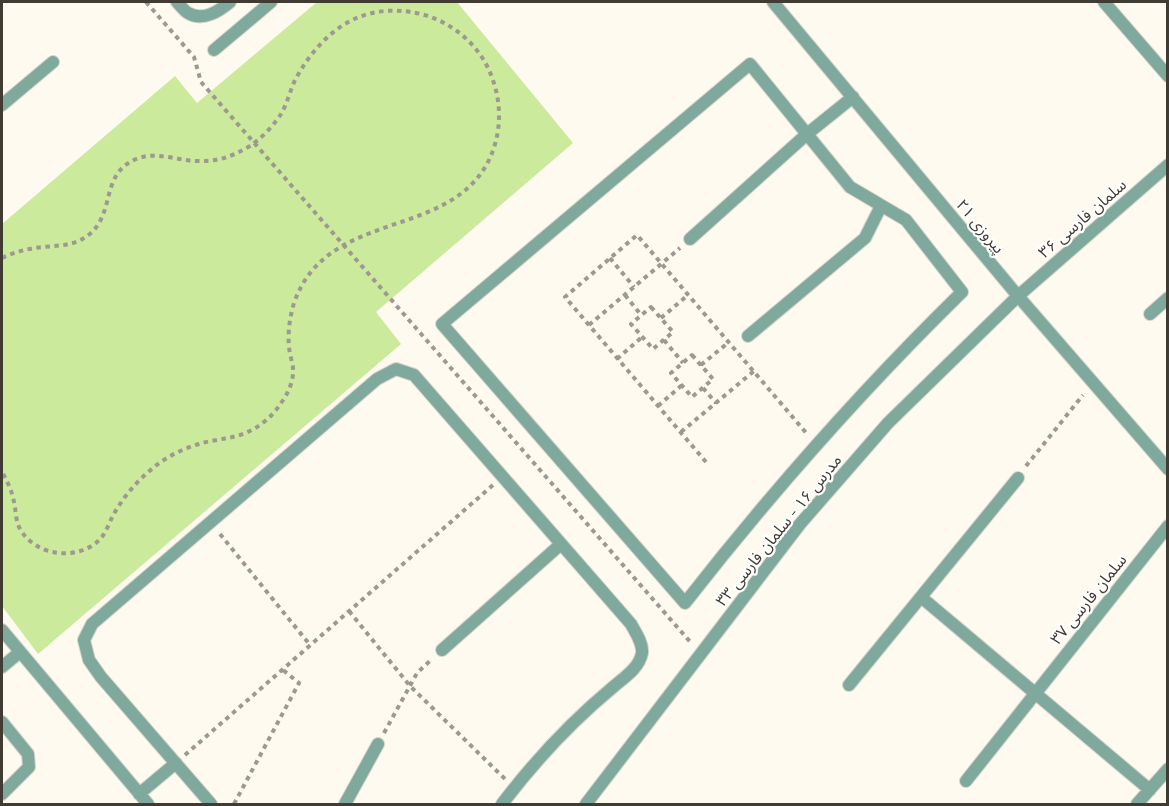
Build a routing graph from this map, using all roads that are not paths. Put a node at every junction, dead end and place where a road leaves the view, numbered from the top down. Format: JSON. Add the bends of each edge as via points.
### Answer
{"nodes":[{"id":1,"x":177,"y":2,"type":"edge"},
{"id":2,"x":230,"y":2,"type":"edge"},
{"id":3,"x":271,"y":2,"type":"edge"},
{"id":4,"x":773,"y":2,"type":"edge"},
{"id":5,"x":1104,"y":2,"type":"edge"},
{"id":6,"x":214,"y":50,"type":"dead end"},
{"id":7,"x":53,"y":62,"type":"dead end"},
{"id":8,"x":1166,"y":73,"type":"edge"},
{"id":9,"x":853,"y":97,"type":"junction"},
{"id":10,"x":2,"y":105,"type":"edge"},
{"id":11,"x":807,"y":134,"type":"junction"},
{"id":12,"x":1167,"y":165,"type":"edge"},
{"id":13,"x":881,"y":206,"type":"junction"},
{"id":14,"x":690,"y":239,"type":"road end"},
{"id":15,"x":1018,"y":296,"type":"junction"},
{"id":16,"x":1167,"y":298,"type":"edge"},
{"id":17,"x":1150,"y":314,"type":"dead end"},
{"id":18,"x":748,"y":336,"type":"dead end"},
{"id":19,"x":1167,"y":469,"type":"edge"},
{"id":20,"x":1018,"y":478,"type":"road end"},
{"id":21,"x":1167,"y":526,"type":"edge"},
{"id":22,"x":561,"y":544,"type":"junction"},
{"id":23,"x":921,"y":597,"type":"junction"},
{"id":24,"x":2,"y":630,"type":"edge"},
{"id":25,"x":442,"y":650,"type":"road end"},
{"id":26,"x":20,"y":652,"type":"junction"},
{"id":27,"x":2,"y":667,"type":"edge"},
{"id":28,"x":849,"y":685,"type":"dead end"},
{"id":29,"x":1035,"y":693,"type":"junction"},
{"id":30,"x":2,"y":722,"type":"edge"},
{"id":31,"x":378,"y":744,"type":"road end"},
{"id":32,"x":176,"y":763,"type":"junction"},
{"id":33,"x":1167,"y":769,"type":"edge"},
{"id":34,"x":966,"y":781,"type":"dead end"},
{"id":35,"x":1150,"y":790,"type":"junction"},
{"id":36,"x":2,"y":794,"type":"edge"},
{"id":37,"x":139,"y":794,"type":"junction"},
{"id":38,"x":148,"y":804,"type":"edge"},
{"id":39,"x":211,"y":804,"type":"edge"},
{"id":40,"x":345,"y":804,"type":"edge"},
{"id":41,"x":502,"y":804,"type":"edge"},
{"id":42,"x":586,"y":804,"type":"edge"},
{"id":43,"x":1137,"y":804,"type":"edge"}],
"edges":[{"from":1,"to":2,"type":"street","via":[[188,13],[198,16],[216,13]]},
{"from":3,"to":6,"type":"street"},
{"from":4,"to":9,"type":"street","name":"پیروزی ۲۱"},
{"from":5,"to":8,"type":"street"},
{"from":7,"to":10,"type":"street"},
{"from":9,"to":11,"type":"street"},
{"from":9,"to":15,"type":"street","name":"پیروزی ۲۱"},
{"from":11,"to":13,"type":"street","via":[[850,187]]},
{"from":11,"to":13,"type":"street","via":[[750,64],[442,324],[685,603],[816,444],[962,292],[906,220]]},
{"from":11,"to":14,"type":"street"},
{"from":12,"to":15,"type":"street","name":"سلمان فارسی ۳۶"},
{"from":13,"to":18,"type":"street","via":[[865,237]]},
{"from":15,"to":19,"type":"street","name":"پیروزی ۲۱"},
{"from":15,"to":42,"type":"street","name":"مدرس ۱۶ - سلمان فارسی ۳۳","via":[[888,423],[800,524]]},
{"from":16,"to":17,"type":"street"},
{"from":20,"to":23,"type":"street"},
{"from":21,"to":29,"type":"street","name":"سلمان فارسی ۳۷"},
{"from":22,"to":25,"type":"street"},
{"from":22,"to":32,"type":"street","via":[[414,375],[396,369],[377,379],[92,624],[84,640],[89,660]]},
{"from":22,"to":41,"type":"street","via":[[631,624],[642,654],[634,669],[571,725]]},
{"from":23,"to":28,"type":"street"},
{"from":23,"to":29,"type":"street"},
{"from":24,"to":26,"type":"street"},
{"from":26,"to":27,"type":"street"},
{"from":26,"to":37,"type":"street"},
{"from":29,"to":34,"type":"street","name":"سلمان فارسی ۳۷"},
{"from":29,"to":35,"type":"street"},
{"from":30,"to":36,"type":"street","via":[[28,754],[29,767]]},
{"from":31,"to":40,"type":"street"},
{"from":32,"to":37,"type":"street"},
{"from":32,"to":39,"type":"street"},
{"from":33,"to":35,"type":"street"},
{"from":35,"to":43,"type":"street"},
{"from":37,"to":38,"type":"street"}]}
